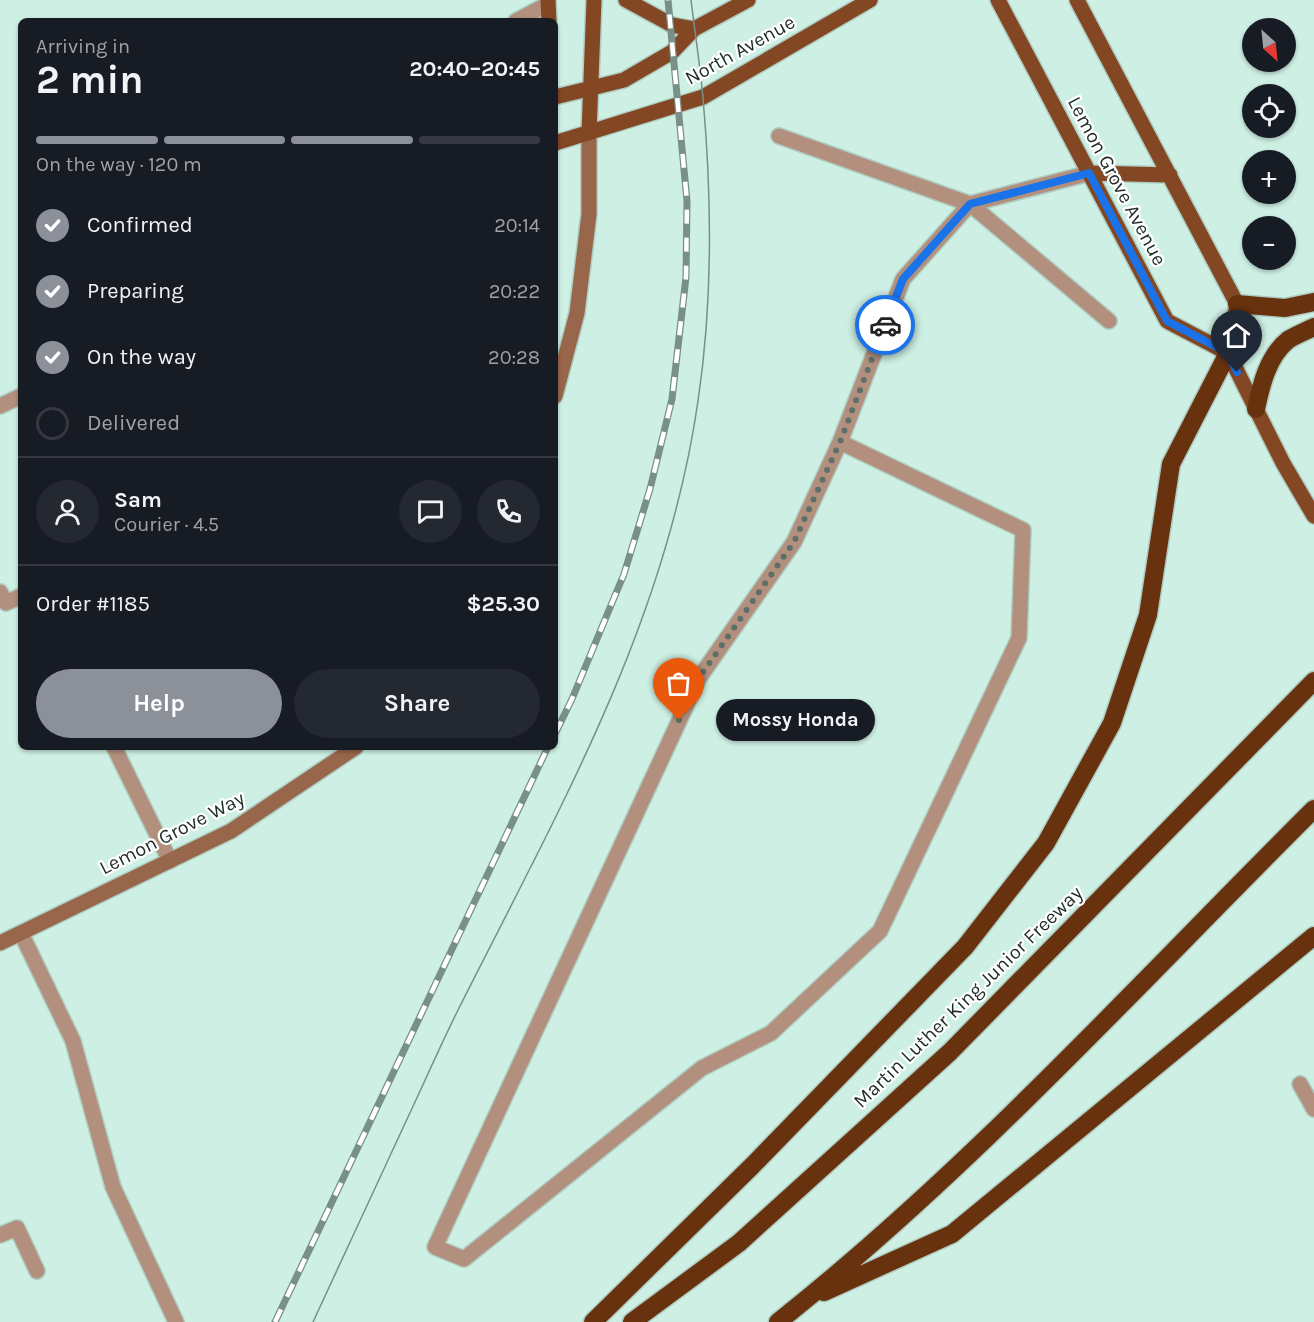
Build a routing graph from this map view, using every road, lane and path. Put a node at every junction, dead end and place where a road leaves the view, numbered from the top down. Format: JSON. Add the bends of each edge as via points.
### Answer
{"nodes":[{"id":1,"x":594,"y":0,"type":"edge"},
{"id":2,"x":626,"y":0,"type":"edge"},
{"id":3,"x":748,"y":0,"type":"edge"},
{"id":4,"x":870,"y":0,"type":"edge"},
{"id":5,"x":998,"y":0,"type":"edge"},
{"id":6,"x":1077,"y":0,"type":"edge"},
{"id":7,"x":548,"y":2,"type":"edge"},
{"id":8,"x":521,"y":18,"type":"edge"},
{"id":9,"x":549,"y":18,"type":"edge"},
{"id":10,"x":694,"y":29,"type":"junction"},
{"id":11,"x":591,"y":89,"type":"junction"},
{"id":12,"x":558,"y":96,"type":"edge"},
{"id":13,"x":590,"y":133,"type":"junction"},
{"id":14,"x":780,"y":136,"type":"dead end"},
{"id":15,"x":558,"y":142,"type":"edge"},
{"id":16,"x":1089,"y":173,"type":"junction"},
{"id":17,"x":1170,"y":175,"type":"junction"},
{"id":18,"x":970,"y":204,"type":"junction"},
{"id":19,"x":1314,"y":302,"type":"edge"},
{"id":20,"x":1237,"y":304,"type":"junction"},
{"id":21,"x":1109,"y":321,"type":"dead end"},
{"id":22,"x":1314,"y":327,"type":"edge"},
{"id":23,"x":1228,"y":353,"type":"junction"},
{"id":24,"x":558,"y":385,"type":"edge"},
{"id":25,"x":18,"y":397,"type":"edge"},
{"id":26,"x":0,"y":406,"type":"edge"},
{"id":27,"x":1256,"y":409,"type":"junction"},
{"id":28,"x":840,"y":442,"type":"junction"},
{"id":29,"x":1314,"y":516,"type":"edge"},
{"id":30,"x":0,"y":592,"type":"edge"},
{"id":31,"x":18,"y":597,"type":"edge"},
{"id":32,"x":1314,"y":681,"type":"edge"},
{"id":33,"x":115,"y":750,"type":"edge"},
{"id":34,"x":352,"y":750,"type":"edge"},
{"id":35,"x":1314,"y":808,"type":"edge"},
{"id":36,"x":170,"y":861,"type":"junction"},
{"id":37,"x":21,"y":933,"type":"junction"},
{"id":38,"x":1314,"y":936,"type":"edge"},
{"id":39,"x":0,"y":943,"type":"edge"},
{"id":40,"x":1300,"y":1084,"type":"dead end"},
{"id":41,"x":1314,"y":1109,"type":"edge"},
{"id":42,"x":0,"y":1235,"type":"edge"},
{"id":43,"x":37,"y":1271,"type":"dead end"},
{"id":44,"x":806,"y":1300,"type":"junction"},
{"id":45,"x":176,"y":1322,"type":"edge"},
{"id":46,"x":593,"y":1322,"type":"edge"},
{"id":47,"x":632,"y":1322,"type":"edge"},
{"id":48,"x":778,"y":1322,"type":"edge"}],
"edges":[{"from":1,"to":11,"type":"main road"},
{"from":2,"to":10,"type":"main road","via":[[672,25]]},
{"from":3,"to":10,"type":"main road","name":"North Avenue"},
{"from":4,"to":13,"type":"main road","name":"North Avenue","via":[[703,97]]},
{"from":5,"to":16,"type":"main road","name":"Lemon Grove Avenue"},
{"from":6,"to":17,"type":"main road"},
{"from":7,"to":8,"type":"street"},
{"from":7,"to":9,"type":"main road"},
{"from":10,"to":11,"type":"main road","name":"North Avenue","via":[[672,52],[624,80]]},
{"from":11,"to":12,"type":"main road","name":"North Avenue"},
{"from":11,"to":13,"type":"main road"},
{"from":13,"to":15,"type":"main road","name":"North Avenue"},
{"from":13,"to":24,"type":"main road","via":[[589,214],[578,313]]},
{"from":14,"to":18,"type":"street"},
{"from":16,"to":17,"type":"main road"},
{"from":16,"to":18,"type":"street"},
{"from":16,"to":23,"type":"main road","name":"Lemon Grove Avenue","via":[[1167,321]]},
{"from":17,"to":20,"type":"main road"},
{"from":18,"to":21,"type":"street"},
{"from":18,"to":28,"type":"street","via":[[903,279]]},
{"from":19,"to":20,"type":"highway","via":[[1285,308]]},
{"from":20,"to":23,"type":"main road"},
{"from":22,"to":27,"type":"highway","via":[[1288,340],[1272,359]]},
{"from":23,"to":27,"type":"main road"},
{"from":23,"to":46,"type":"highway","via":[[1171,464],[1148,615],[1112,723],[1046,843],[965,947],[752,1166]]},
{"from":25,"to":26,"type":"street"},
{"from":27,"to":29,"type":"main road"},
{"from":28,"to":28,"type":"street","via":[[794,542],[699,678],[435,1247],[464,1259],[702,1068],[771,1033],[880,931],[1019,638],[1023,530]]},
{"from":30,"to":31,"type":"street","via":[[6,603]]},
{"from":32,"to":47,"type":"highway","name":"Martin Luther King Junior Freeway","via":[[950,1052],[738,1243]]},
{"from":33,"to":36,"type":"street"},
{"from":34,"to":36,"type":"main road","name":"Lemon Grove Way","via":[[231,831]]},
{"from":35,"to":44,"type":"highway","via":[[954,1169]]},
{"from":36,"to":37,"type":"main road","name":"Lemon Grove Way"},
{"from":37,"to":39,"type":"main road","name":"Lemon Grove Way"},
{"from":37,"to":45,"type":"street","via":[[73,1041],[113,1187]]},
{"from":38,"to":44,"type":"highway","via":[[952,1234]]},
{"from":40,"to":41,"type":"street"},
{"from":42,"to":43,"type":"street","via":[[17,1228]]},
{"from":44,"to":48,"type":"highway"}]}
